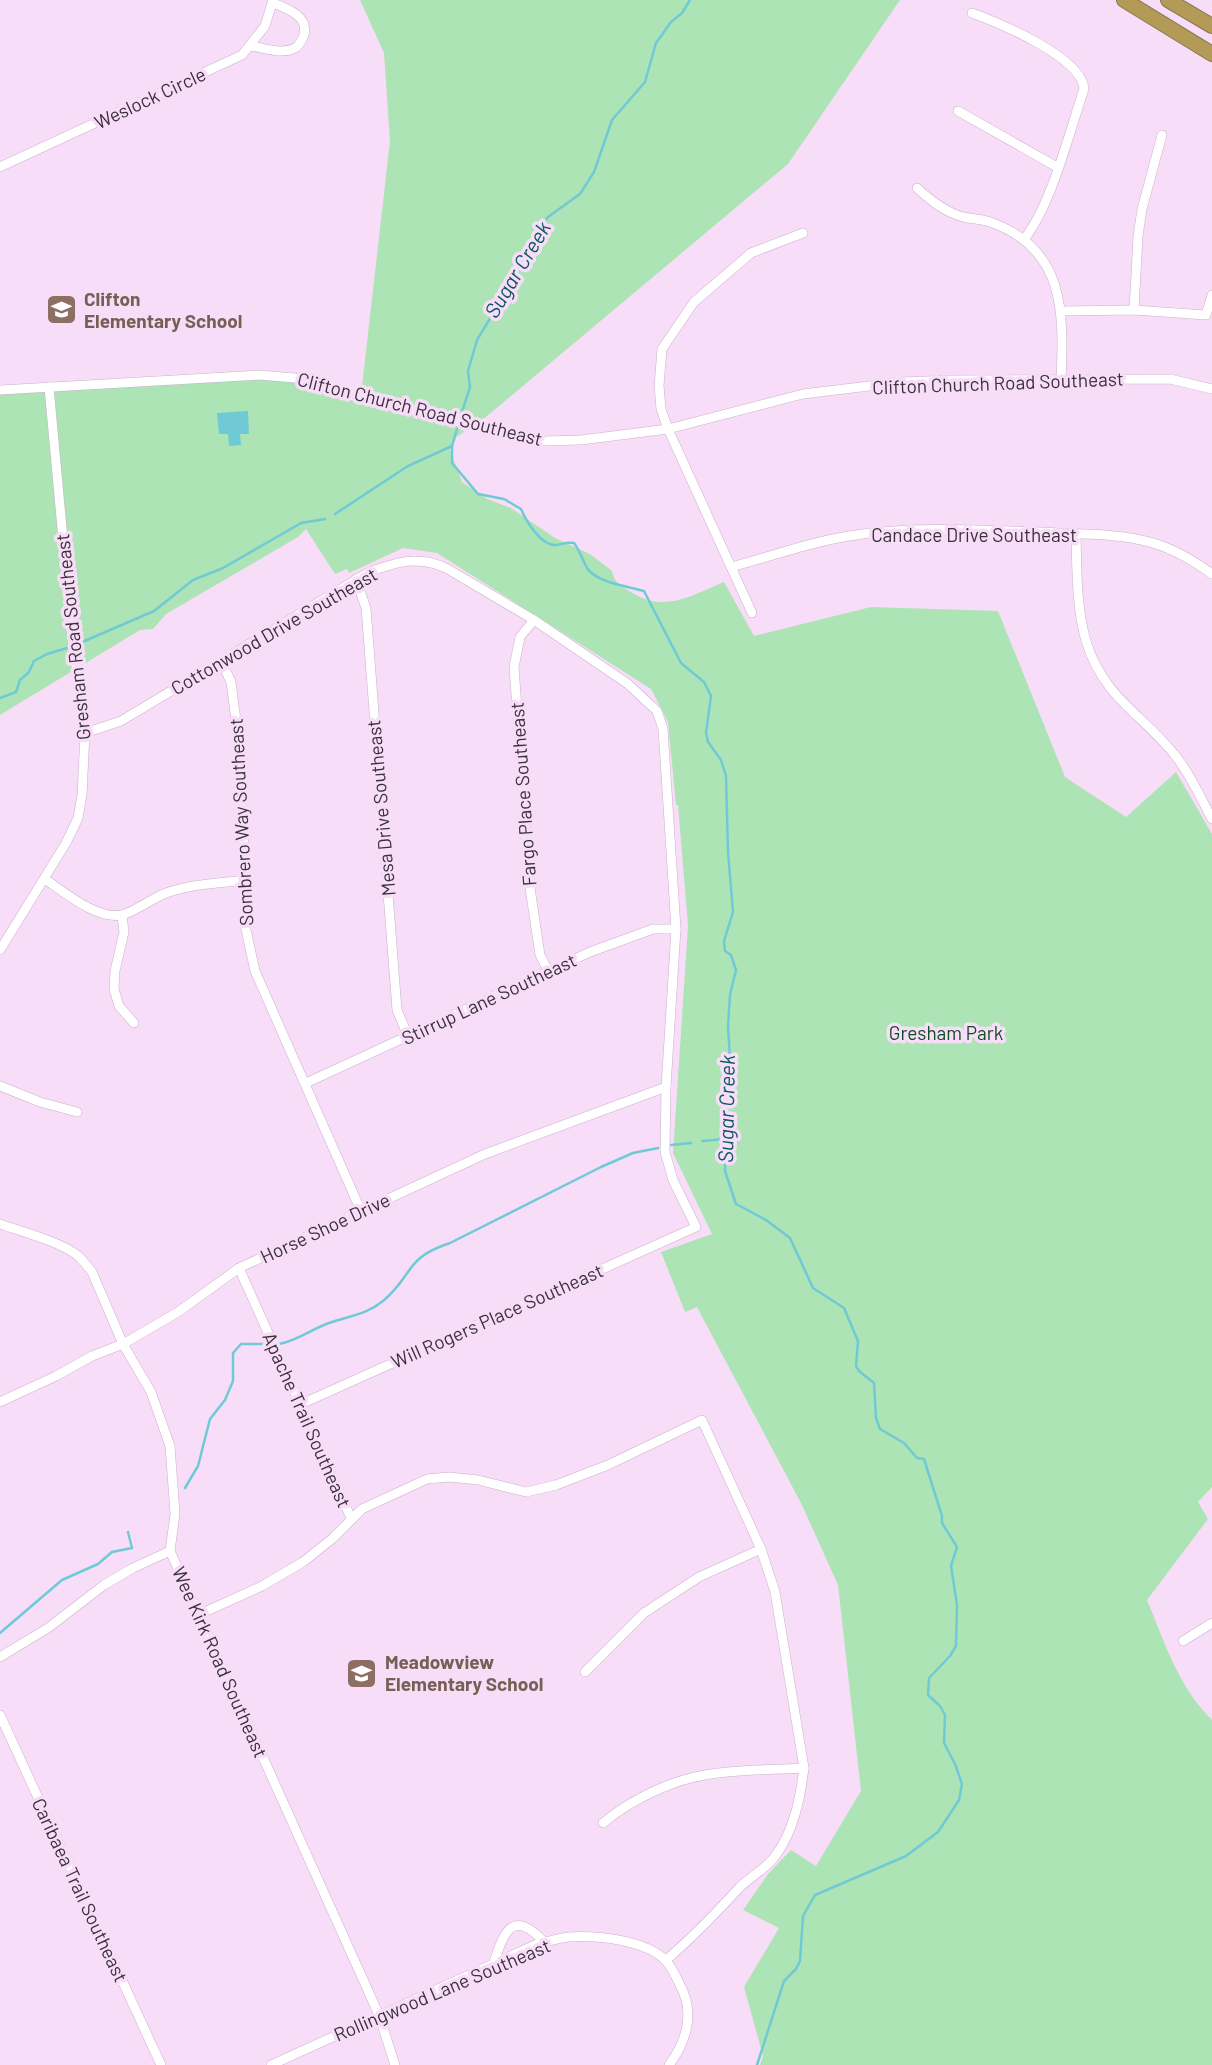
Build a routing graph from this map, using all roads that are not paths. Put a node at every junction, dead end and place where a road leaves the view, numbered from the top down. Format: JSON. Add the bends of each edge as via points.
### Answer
{"nodes":[{"id":1,"x":1124,"y":0,"type":"edge"},
{"id":2,"x":1168,"y":0,"type":"edge"},
{"id":3,"x":273,"y":1,"type":"edge"},
{"id":4,"x":972,"y":13,"type":"dead end"},
{"id":5,"x":1212,"y":26,"type":"edge"},
{"id":6,"x":251,"y":46,"type":"junction"},
{"id":7,"x":1212,"y":54,"type":"edge"},
{"id":8,"x":958,"y":111,"type":"dead end"},
{"id":9,"x":1162,"y":135,"type":"dead end"},
{"id":10,"x":0,"y":167,"type":"edge"},
{"id":11,"x":1057,"y":167,"type":"junction"},
{"id":12,"x":918,"y":188,"type":"dead end"},
{"id":13,"x":803,"y":233,"type":"dead end"},
{"id":14,"x":1025,"y":238,"type":"junction"},
{"id":15,"x":1212,"y":295,"type":"edge"},
{"id":16,"x":1133,"y":310,"type":"junction"},
{"id":17,"x":1061,"y":311,"type":"junction"},
{"id":18,"x":1061,"y":380,"type":"junction"},
{"id":19,"x":49,"y":387,"type":"junction"},
{"id":20,"x":1212,"y":389,"type":"edge"},
{"id":21,"x":0,"y":390,"type":"edge"},
{"id":22,"x":668,"y":429,"type":"junction"},
{"id":23,"x":1076,"y":534,"type":"junction"},
{"id":24,"x":731,"y":567,"type":"junction"},
{"id":25,"x":1212,"y":574,"type":"edge"},
{"id":26,"x":356,"y":579,"type":"junction"},
{"id":27,"x":752,"y":613,"type":"dead end"},
{"id":28,"x":534,"y":620,"type":"junction"},
{"id":29,"x":222,"y":663,"type":"junction"},
{"id":30,"x":85,"y":733,"type":"junction"},
{"id":31,"x":1212,"y":819,"type":"edge"},
{"id":32,"x":45,"y":878,"type":"junction"},
{"id":33,"x":246,"y":880,"type":"junction"},
{"id":34,"x":122,"y":915,"type":"junction"},
{"id":35,"x":676,"y":929,"type":"junction"},
{"id":36,"x":0,"y":950,"type":"edge"},
{"id":37,"x":549,"y":972,"type":"junction"},
{"id":38,"x":134,"y":1023,"type":"dead end"},
{"id":39,"x":408,"y":1036,"type":"junction"},
{"id":40,"x":306,"y":1083,"type":"junction"},
{"id":41,"x":0,"y":1086,"type":"edge"},
{"id":42,"x":666,"y":1087,"type":"junction"},
{"id":43,"x":77,"y":1112,"type":"dead end"},
{"id":44,"x":361,"y":1211,"type":"junction"},
{"id":45,"x":0,"y":1224,"type":"edge"},
{"id":46,"x":696,"y":1227,"type":"joint"},
{"id":47,"x":239,"y":1269,"type":"junction"},
{"id":48,"x":123,"y":1344,"type":"junction"},
{"id":49,"x":0,"y":1402,"type":"edge"},
{"id":50,"x":299,"y":1405,"type":"junction"},
{"id":51,"x":351,"y":1518,"type":"junction"},
{"id":52,"x":761,"y":1549,"type":"junction"},
{"id":53,"x":170,"y":1551,"type":"junction"},
{"id":54,"x":198,"y":1615,"type":"junction"},
{"id":55,"x":1212,"y":1623,"type":"edge"},
{"id":56,"x":1183,"y":1641,"type":"dead end"},
{"id":57,"x":0,"y":1657,"type":"edge"},
{"id":58,"x":585,"y":1672,"type":"dead end"},
{"id":59,"x":0,"y":1715,"type":"edge"},
{"id":60,"x":804,"y":1768,"type":"junction"},
{"id":61,"x":603,"y":1823,"type":"dead end"},
{"id":62,"x":545,"y":1943,"type":"junction"},
{"id":63,"x":666,"y":1961,"type":"junction"},
{"id":64,"x":493,"y":1965,"type":"junction"},
{"id":65,"x":379,"y":2014,"type":"junction"},
{"id":66,"x":161,"y":2065,"type":"edge"},
{"id":67,"x":271,"y":2065,"type":"edge"},
{"id":68,"x":395,"y":2065,"type":"edge"},
{"id":69,"x":669,"y":2065,"type":"edge"}],
"edges":[{"from":1,"to":7,"type":"highway"},
{"from":2,"to":5,"type":"highway"},
{"from":3,"to":6,"type":"street","name":"Weslock Circle","via":[[265,26]]},
{"from":3,"to":6,"type":"street","via":[[299,17],[304,24],[303,37],[286,51]]},
{"from":4,"to":11,"type":"street","via":[[1014,30],[1080,74],[1084,89]]},
{"from":6,"to":10,"type":"street","name":"Weslock Circle","via":[[226,63]]},
{"from":8,"to":11,"type":"street"},
{"from":9,"to":16,"type":"street","via":[[1140,223]]},
{"from":11,"to":14,"type":"street"},
{"from":12,"to":14,"type":"street","via":[[950,212],[987,220]]},
{"from":13,"to":22,"type":"street","via":[[751,253],[694,302],[662,349],[659,386]]},
{"from":14,"to":17,"type":"street","via":[[1048,267]]},
{"from":15,"to":16,"type":"street","via":[[1206,315]]},
{"from":16,"to":17,"type":"street"},
{"from":17,"to":18,"type":"street"},
{"from":18,"to":20,"type":"street","name":"Clifton Church Road Southeast","via":[[1170,379]]},
{"from":18,"to":22,"type":"street","name":"Clifton Church Road Southeast","via":[[951,380],[853,387],[803,394]]},
{"from":19,"to":21,"type":"street","name":"Clifton Church Road Southeast"},
{"from":19,"to":22,"type":"street","name":"Clifton Church Road Southeast","via":[[259,374],[544,441]]},
{"from":19,"to":30,"type":"street","name":"Gresham Road Southeast"},
{"from":22,"to":24,"type":"street"},
{"from":23,"to":24,"type":"street","name":"Candace Drive Southeast","via":[[865,534]]},
{"from":23,"to":25,"type":"street","name":"Candace Drive Southeast","via":[[1140,540],[1178,552]]},
{"from":23,"to":31,"type":"street","via":[[1080,612],[1099,670],[1113,693],[1182,764]]},
{"from":24,"to":27,"type":"street"},
{"from":26,"to":28,"type":"street","name":"Cottonwood Drive Southeast","via":[[395,562],[420,559]]},
{"from":26,"to":29,"type":"street","name":"Cottonwood Drive Southeast"},
{"from":26,"to":39,"type":"street","name":"Mesa Drive Southeast","via":[[366,608],[397,1010]]},
{"from":28,"to":35,"type":"street","name":"Cottonwood Drive Southeast","via":[[628,684],[657,711],[667,765]]},
{"from":28,"to":37,"type":"street","name":"Fargo Place Southeast","via":[[520,637],[514,667],[531,899],[540,955]]},
{"from":29,"to":30,"type":"street","name":"Cottonwood Drive Southeast","via":[[121,722]]},
{"from":29,"to":33,"type":"street","name":"Sombrero Way Southeast","via":[[230,682],[237,728]]},
{"from":30,"to":32,"type":"street","name":"Gresham Road Southeast","via":[[78,818]]},
{"from":32,"to":34,"type":"street","via":[[87,907]]},
{"from":32,"to":36,"type":"street","name":"Gresham Road Southeast"},
{"from":33,"to":34,"type":"street","via":[[184,887]]},
{"from":33,"to":40,"type":"street","name":"Sombrero Way Southeast","via":[[245,925],[255,971]]},
{"from":34,"to":38,"type":"street","via":[[124,932],[114,989],[119,1006]]},
{"from":35,"to":37,"type":"street","name":"Stirrup Lane Southeast","via":[[634,935]]},
{"from":35,"to":42,"type":"street","name":"Cottonwood Drive Southeast"},
{"from":37,"to":39,"type":"street","name":"Stirrup Lane Southeast"},
{"from":39,"to":40,"type":"street","name":"Stirrup Lane Southeast"},
{"from":40,"to":44,"type":"street","name":"Sombrero Way Southeast"},
{"from":41,"to":43,"type":"street"},
{"from":42,"to":44,"type":"street","name":"Horse Shoe Drive","via":[[485,1154]]},
{"from":42,"to":46,"type":"street","name":"Cottonwood Drive Southeast","via":[[665,1152],[673,1181]]},
{"from":44,"to":47,"type":"street","name":"Horse Shoe Drive"},
{"from":45,"to":48,"type":"street","name":"Wee Kirk Road Southeast","via":[[77,1255],[92,1272]]},
{"from":46,"to":50,"type":"street","name":"Will Rogers Place Southeast"},
{"from":47,"to":48,"type":"street","name":"Horse Shoe Drive"},
{"from":47,"to":50,"type":"street","name":"Apache Trail Southeast"},
{"from":48,"to":49,"type":"street","name":"Horse Shoe Drive"},
{"from":48,"to":53,"type":"street","name":"Wee Kirk Road Southeast","via":[[150,1392],[170,1446],[175,1514]]},
{"from":50,"to":51,"type":"street","name":"Apache Trail Southeast"},
{"from":51,"to":52,"type":"street","via":[[428,1479],[478,1480],[526,1492],[556,1485],[702,1420]]},
{"from":51,"to":54,"type":"street","name":"Apache Trail Southeast","via":[[303,1562]]},
{"from":52,"to":58,"type":"street","via":[[699,1577],[644,1613]]},
{"from":52,"to":60,"type":"street","via":[[781,1619]]},
{"from":53,"to":54,"type":"street","name":"Wee Kirk Road Southeast"},
{"from":53,"to":57,"type":"street","via":[[104,1585]]},
{"from":54,"to":65,"type":"street","name":"Wee Kirk Road Southeast"},
{"from":55,"to":56,"type":"street"},
{"from":59,"to":66,"type":"street","name":"Caribaea Trail Southeast"},
{"from":60,"to":61,"type":"street","via":[[709,1774],[665,1787],[620,1809]]},
{"from":60,"to":63,"type":"street","via":[[792,1825],[776,1855]]},
{"from":62,"to":63,"type":"street","name":"Rollingwood Lane Southeast","via":[[569,1937],[612,1939],[642,1946]]},
{"from":62,"to":64,"type":"street","name":"Rollingwood Lane Southeast"},
{"from":62,"to":64,"type":"street","via":[[531,1928],[510,1928]]},
{"from":63,"to":69,"type":"street","via":[[686,1996],[688,2017],[685,2038]]},
{"from":64,"to":65,"type":"street","name":"Rollingwood Lane Southeast"},
{"from":65,"to":67,"type":"street","name":"Rollingwood Lane Southeast"},
{"from":65,"to":68,"type":"street","name":"Wee Kirk Road Southeast"}]}
